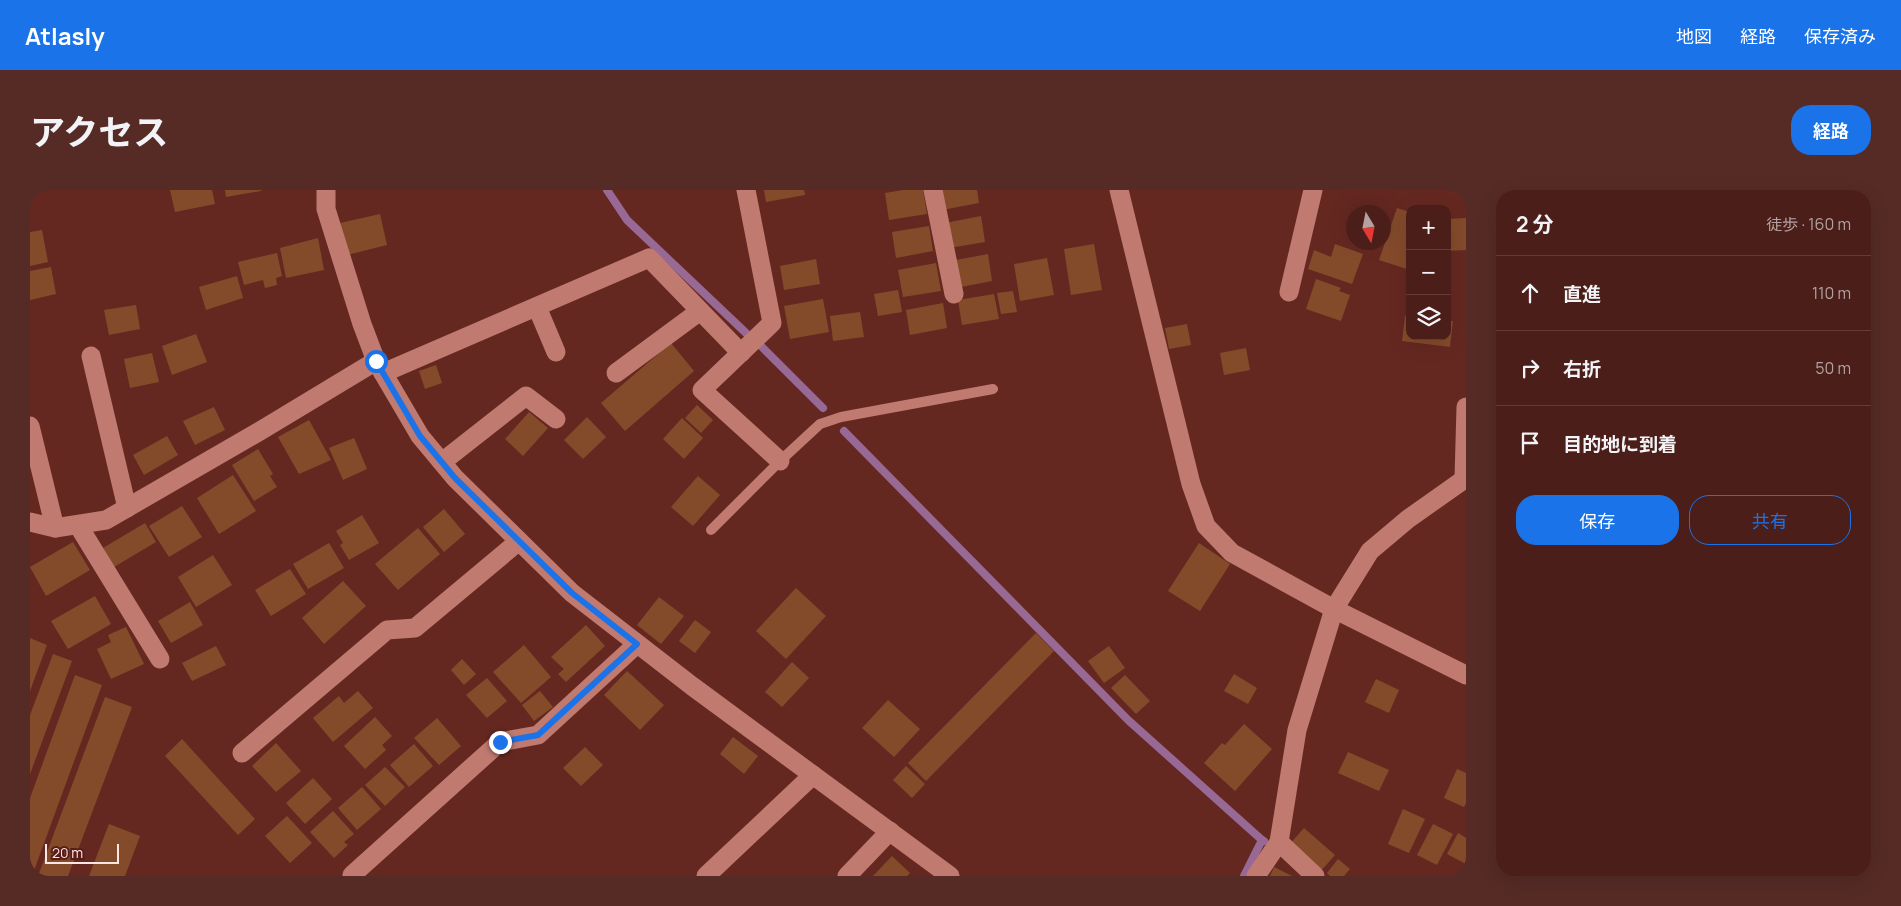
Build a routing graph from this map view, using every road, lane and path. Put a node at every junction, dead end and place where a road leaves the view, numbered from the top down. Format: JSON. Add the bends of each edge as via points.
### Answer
{"nodes":[{"id":1,"x":326,"y":190,"type":"edge"},
{"id":2,"x":746,"y":190,"type":"edge"},
{"id":3,"x":933,"y":190,"type":"edge"},
{"id":4,"x":1119,"y":190,"type":"edge"},
{"id":5,"x":1313,"y":190,"type":"edge"},
{"id":6,"x":1289,"y":292,"type":"dead end"},
{"id":7,"x":954,"y":294,"type":"dead end"},
{"id":8,"x":537,"y":306,"type":"junction"},
{"id":9,"x":700,"y":311,"type":"junction"},
{"id":10,"x":556,"y":352,"type":"dead end"},
{"id":11,"x":741,"y":353,"type":"junction"},
{"id":12,"x":91,"y":356,"type":"dead end"},
{"id":13,"x":380,"y":367,"type":"junction"},
{"id":14,"x":616,"y":373,"type":"dead end"},
{"id":15,"x":993,"y":389,"type":"dead end"},
{"id":16,"x":1466,"y":407,"type":"edge"},
{"id":17,"x":556,"y":419,"type":"dead end"},
{"id":18,"x":30,"y":426,"type":"edge"},
{"id":19,"x":780,"y":461,"type":"junction"},
{"id":20,"x":442,"y":462,"type":"junction"},
{"id":21,"x":1465,"y":478,"type":"edge"},
{"id":22,"x":127,"y":508,"type":"junction"},
{"id":23,"x":30,"y":522,"type":"edge"},
{"id":24,"x":78,"y":525,"type":"junction"},
{"id":25,"x":55,"y":528,"type":"junction"},
{"id":26,"x":712,"y":530,"type":"dead end"},
{"id":27,"x":519,"y":541,"type":"junction"},
{"id":28,"x":1334,"y":609,"type":"junction"},
{"id":29,"x":637,"y":644,"type":"junction"},
{"id":30,"x":160,"y":659,"type":"dead end"},
{"id":31,"x":1466,"y":674,"type":"edge"},
{"id":32,"x":242,"y":753,"type":"dead end"},
{"id":33,"x":813,"y":775,"type":"junction"},
{"id":34,"x":890,"y":830,"type":"junction"},
{"id":35,"x":1279,"y":842,"type":"junction"},
{"id":36,"x":352,"y":875,"type":"edge"},
{"id":37,"x":706,"y":876,"type":"edge"},
{"id":38,"x":847,"y":876,"type":"edge"},
{"id":39,"x":950,"y":876,"type":"edge"},
{"id":40,"x":1256,"y":876,"type":"edge"},
{"id":41,"x":1315,"y":876,"type":"edge"}],
"edges":[{"from":1,"to":13,"type":"street","via":[[326,209],[362,324]]},
{"from":2,"to":11,"type":"street","via":[[772,323]]},
{"from":3,"to":7,"type":"street"},
{"from":4,"to":28,"type":"street","via":[[1191,484],[1206,526],[1232,552]]},
{"from":5,"to":6,"type":"street"},
{"from":8,"to":9,"type":"street","via":[[649,258]]},
{"from":8,"to":10,"type":"street"},
{"from":8,"to":13,"type":"street"},
{"from":9,"to":11,"type":"street"},
{"from":9,"to":14,"type":"street"},
{"from":11,"to":19,"type":"street","via":[[702,390]]},
{"from":12,"to":22,"type":"street"},
{"from":13,"to":20,"type":"street","via":[[420,436]]},
{"from":13,"to":22,"type":"street","via":[[260,431]]},
{"from":15,"to":19,"type":"lane","via":[[841,416],[820,424]]},
{"from":16,"to":21,"type":"street"},
{"from":17,"to":20,"type":"street","via":[[526,396]]},
{"from":18,"to":25,"type":"street"},
{"from":19,"to":26,"type":"lane"},
{"from":20,"to":27,"type":"street"},
{"from":21,"to":28,"type":"street","via":[[1370,551]]},
{"from":22,"to":24,"type":"street","via":[[106,520]]},
{"from":23,"to":25,"type":"street"},
{"from":24,"to":25,"type":"street"},
{"from":24,"to":30,"type":"street"},
{"from":27,"to":29,"type":"street","via":[[572,593]]},
{"from":27,"to":32,"type":"street","via":[[415,628],[387,630]]},
{"from":28,"to":31,"type":"street"},
{"from":28,"to":35,"type":"street","via":[[1297,730]]},
{"from":29,"to":33,"type":"street"},
{"from":29,"to":36,"type":"street","via":[[538,735],[500,742]]},
{"from":33,"to":34,"type":"street"},
{"from":33,"to":37,"type":"street"},
{"from":34,"to":38,"type":"street"},
{"from":34,"to":39,"type":"street"},
{"from":35,"to":40,"type":"street"},
{"from":35,"to":41,"type":"street"}]}
